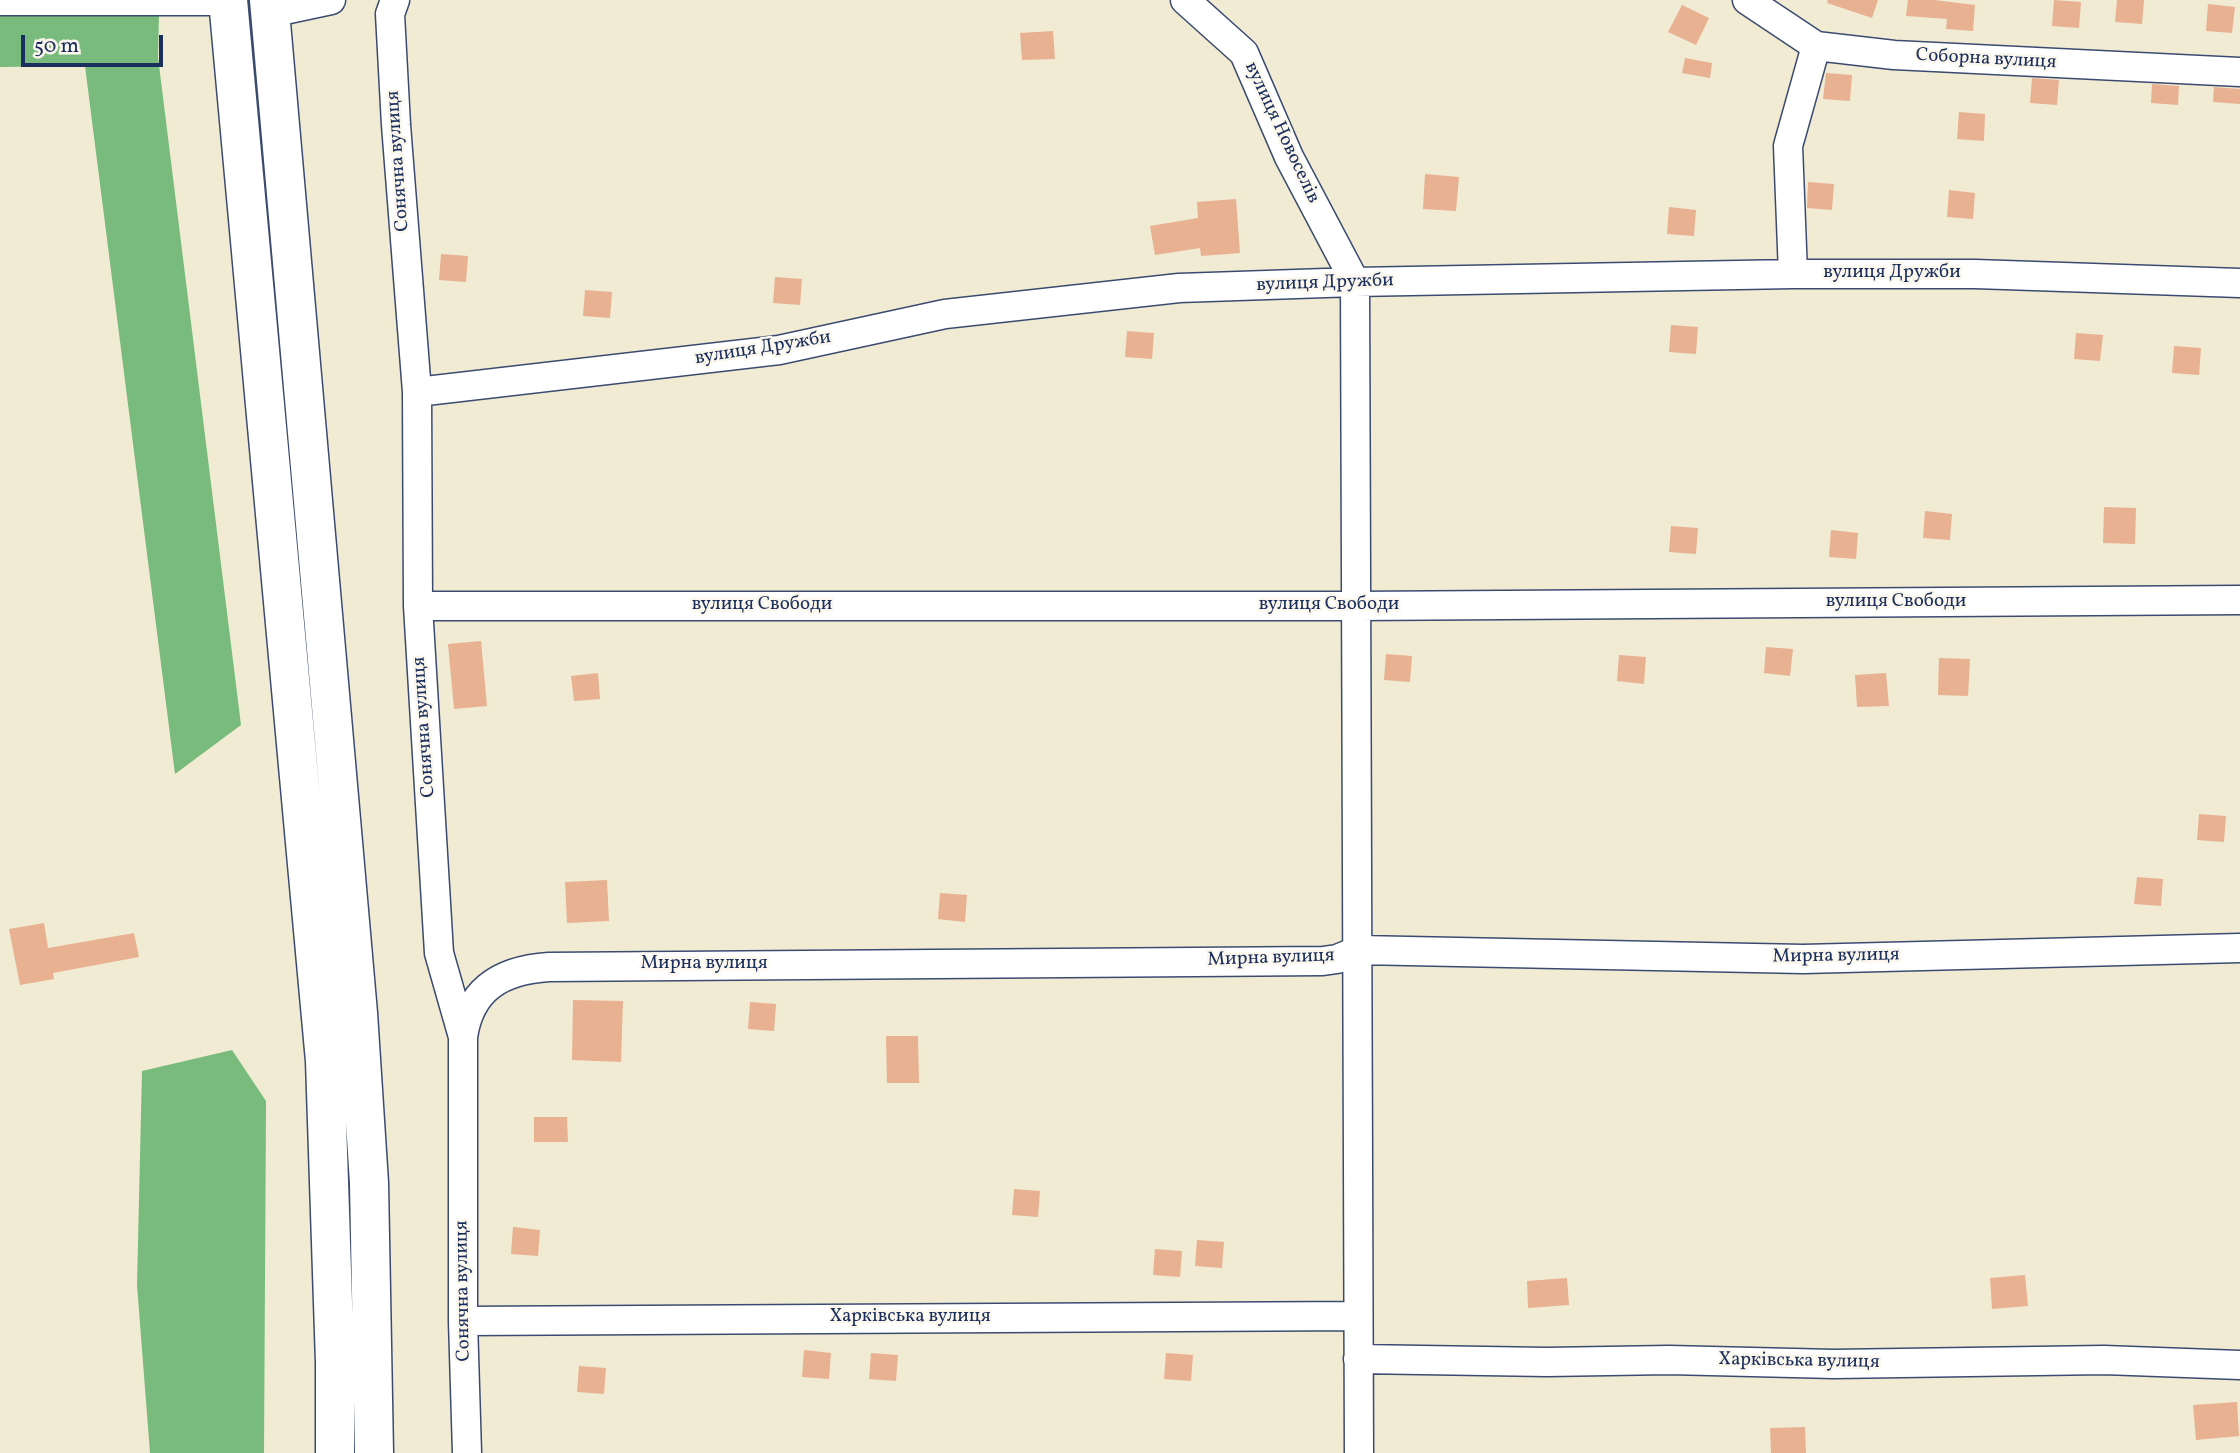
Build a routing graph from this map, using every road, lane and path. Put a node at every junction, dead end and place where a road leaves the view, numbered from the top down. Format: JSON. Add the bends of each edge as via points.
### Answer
{"nodes":[{"id":1,"x":228,"y":0,"type":"edge"},
{"id":2,"x":331,"y":0,"type":"edge"},
{"id":3,"x":395,"y":0,"type":"edge"},
{"id":4,"x":1185,"y":0,"type":"edge"},
{"id":5,"x":1747,"y":0,"type":"edge"},
{"id":6,"x":0,"y":1,"type":"edge"},
{"id":7,"x":270,"y":6,"type":"edge"},
{"id":8,"x":1816,"y":46,"type":"junction"},
{"id":9,"x":2240,"y":72,"type":"edge"},
{"id":10,"x":1793,"y":274,"type":"junction"},
{"id":11,"x":1355,"y":282,"type":"junction"},
{"id":12,"x":2240,"y":283,"type":"edge"},
{"id":13,"x":417,"y":392,"type":"junction"},
{"id":14,"x":2240,"y":600,"type":"edge"},
{"id":15,"x":418,"y":606,"type":"junction"},
{"id":16,"x":1357,"y":606,"type":"junction"},
{"id":17,"x":2240,"y":947,"type":"edge"},
{"id":18,"x":1359,"y":950,"type":"junction"},
{"id":19,"x":463,"y":1037,"type":"junction"},
{"id":20,"x":1358,"y":1316,"type":"junction"},
{"id":21,"x":463,"y":1321,"type":"junction"},
{"id":22,"x":1358,"y":1359,"type":"junction"},
{"id":23,"x":2240,"y":1365,"type":"edge"},
{"id":24,"x":335,"y":1453,"type":"edge"},
{"id":25,"x":374,"y":1453,"type":"edge"},
{"id":26,"x":467,"y":1453,"type":"edge"},
{"id":27,"x":1359,"y":1453,"type":"edge"}],
"edges":[{"from":1,"to":6,"type":"street"},
{"from":1,"to":24,"type":"highway","via":[[325,1061]]},
{"from":2,"to":7,"type":"street"},
{"from":3,"to":13,"type":"street","name":"Сонячна вулиця","via":[[390,14],[396,125]]},
{"from":4,"to":11,"type":"street","name":"вулиця Новоселів","via":[[1244,53],[1289,157]]},
{"from":5,"to":8,"type":"street","name":"Соборна вулиця"},
{"from":7,"to":25,"type":"highway","via":[[358,1013],[369,1184]]},
{"from":8,"to":9,"type":"street","name":"Соборна вулиця","via":[[1894,55]]},
{"from":8,"to":10,"type":"street","via":[[1788,146]]},
{"from":10,"to":11,"type":"street","name":"вулиця Дружби"},
{"from":10,"to":12,"type":"street","name":"вулиця Дружби","via":[[1975,274]]},
{"from":11,"to":13,"type":"street","name":"вулиця Дружби","via":[[1179,288],[945,314],[779,350]]},
{"from":11,"to":16,"type":"street"},
{"from":13,"to":15,"type":"street","name":"Сонячна вулиця"},
{"from":14,"to":16,"type":"street","name":"вулиця Свободи"},
{"from":15,"to":16,"type":"street","name":"вулиця Свободи"},
{"from":15,"to":19,"type":"street","name":"Сонячна вулиця","via":[[439,953]]},
{"from":16,"to":18,"type":"street"},
{"from":17,"to":18,"type":"street","name":"Мирна вулиця","via":[[1803,959]]},
{"from":18,"to":19,"type":"street","name":"Мирна вулиця","via":[[1323,961],[532,968],[506,975],[485,989],[470,1011]]},
{"from":18,"to":20,"type":"street"},
{"from":19,"to":21,"type":"street","name":"Сонячна вулиця"},
{"from":20,"to":21,"type":"street","name":"Харківська вулиця"},
{"from":20,"to":22,"type":"street"},
{"from":21,"to":26,"type":"street","name":"Сонячна вулиця"},
{"from":22,"to":23,"type":"street","name":"Харківська вулиця","via":[[1834,1364],[2104,1360]]},
{"from":22,"to":27,"type":"street"}]}
